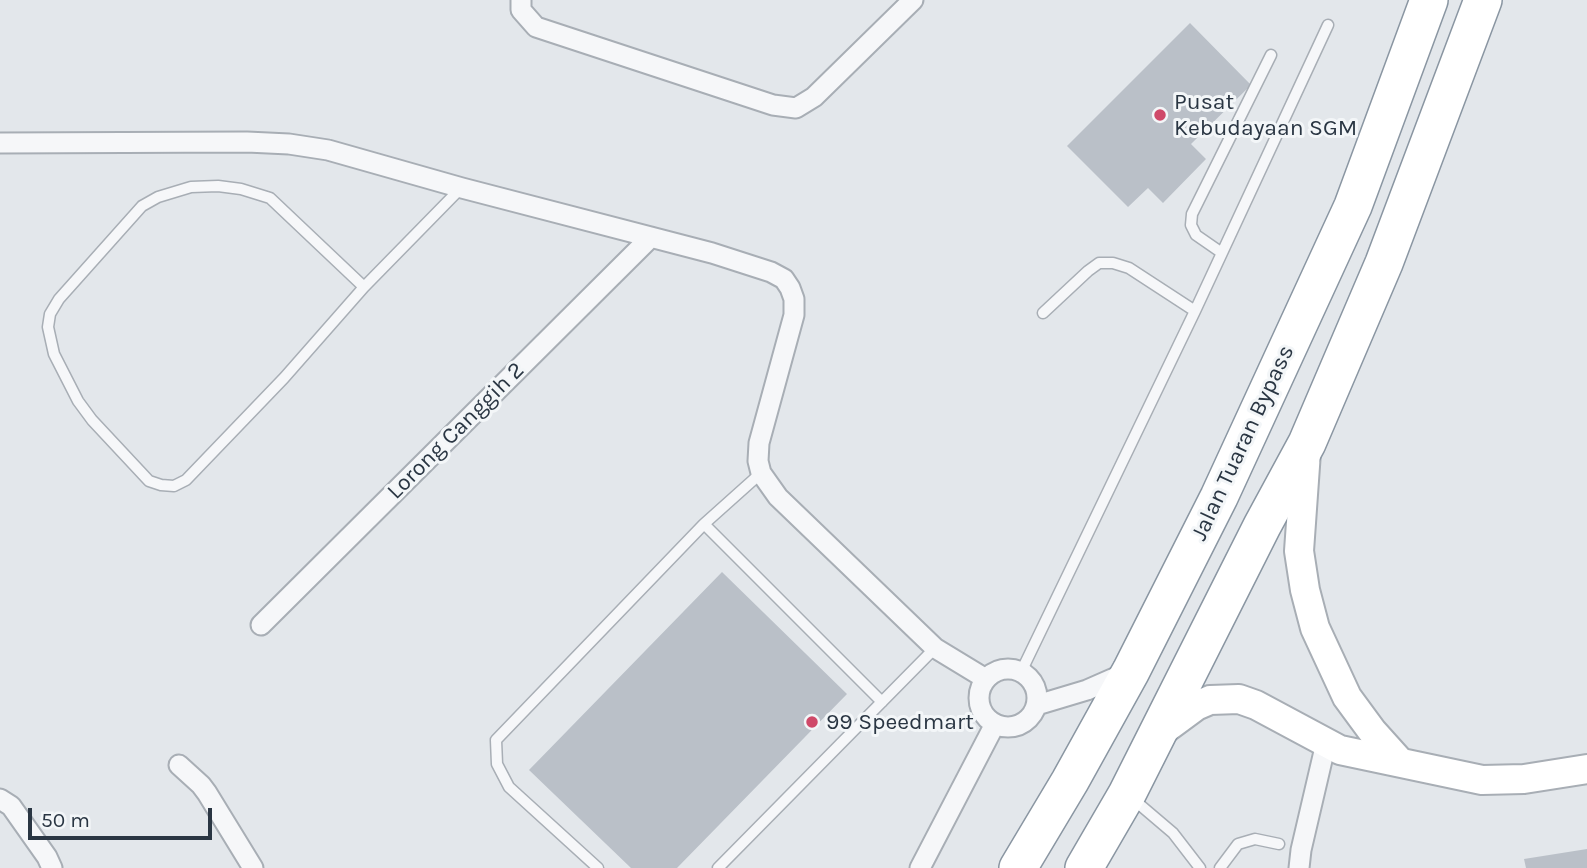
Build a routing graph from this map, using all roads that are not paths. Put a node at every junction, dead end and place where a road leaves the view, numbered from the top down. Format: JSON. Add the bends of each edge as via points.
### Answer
{"nodes":[{"id":1,"x":521,"y":0,"type":"edge"},
{"id":2,"x":913,"y":0,"type":"edge"},
{"id":3,"x":1429,"y":0,"type":"edge"},
{"id":4,"x":1483,"y":0,"type":"edge"},
{"id":5,"x":1328,"y":25,"type":"dead end"},
{"id":6,"x":1271,"y":55,"type":"dead end"},
{"id":7,"x":0,"y":143,"type":"edge"},
{"id":8,"x":462,"y":188,"type":"junction"},
{"id":9,"x":651,"y":237,"type":"junction"},
{"id":10,"x":1222,"y":253,"type":"junction"},
{"id":11,"x":364,"y":287,"type":"junction"},
{"id":12,"x":1195,"y":311,"type":"junction"},
{"id":13,"x":1043,"y":313,"type":"dead end"},
{"id":14,"x":1307,"y":443,"type":"junction"},
{"id":15,"x":761,"y":474,"type":"junction"},
{"id":16,"x":704,"y":524,"type":"junction"},
{"id":17,"x":261,"y":625,"type":"dead end"},
{"id":18,"x":936,"y":648,"type":"junction"},
{"id":19,"x":1131,"y":671,"type":"junction"},
{"id":20,"x":1021,"y":672,"type":"junction"},
{"id":21,"x":986,"y":679,"type":"junction"},
{"id":22,"x":882,"y":702,"type":"junction"},
{"id":23,"x":1037,"y":705,"type":"junction"},
{"id":24,"x":995,"y":724,"type":"junction"},
{"id":25,"x":1156,"y":735,"type":"junction"},
{"id":26,"x":1326,"y":743,"type":"junction"},
{"id":27,"x":1399,"y":761,"type":"junction"},
{"id":28,"x":179,"y":765,"type":"dead end"},
{"id":29,"x":1587,"y":769,"type":"edge"},
{"id":30,"x":1127,"y":794,"type":"junction"},
{"id":31,"x":0,"y":799,"type":"edge"},
{"id":32,"x":1279,"y":844,"type":"dead end"},
{"id":33,"x":52,"y":868,"type":"edge"},
{"id":34,"x":253,"y":868,"type":"edge"},
{"id":35,"x":598,"y":868,"type":"edge"},
{"id":36,"x":718,"y":868,"type":"edge"},
{"id":37,"x":920,"y":868,"type":"edge"},
{"id":38,"x":1018,"y":868,"type":"edge"},
{"id":39,"x":1084,"y":868,"type":"edge"},
{"id":40,"x":1200,"y":868,"type":"edge"},
{"id":41,"x":1220,"y":868,"type":"edge"},
{"id":42,"x":1299,"y":868,"type":"edge"}],
"edges":[{"from":1,"to":2,"type":"street","via":[[521,10],[536,27],[773,105],[796,108],[814,97]]},
{"from":3,"to":19,"type":"highway","name":"Jalan Tuaran Bypass","via":[[1353,206],[1219,497]]},
{"from":4,"to":14,"type":"highway","via":[[1384,263]]},
{"from":5,"to":10,"type":"lane"},
{"from":6,"to":10,"type":"lane","via":[[1192,214],[1196,235]]},
{"from":7,"to":8,"type":"street","via":[[289,144],[328,150]]},
{"from":8,"to":9,"type":"street"},
{"from":8,"to":11,"type":"lane"},
{"from":9,"to":15,"type":"street","via":[[771,272],[790,288],[794,315],[759,443]]},
{"from":9,"to":17,"type":"street","name":"Lorong Canggih 2"},
{"from":10,"to":12,"type":"lane"},
{"from":11,"to":11,"type":"lane","via":[[284,378],[186,480],[174,486],[149,481],[92,420],[54,354],[48,327],[59,299],[142,206],[191,187],[241,189],[270,198]]},
{"from":12,"to":13,"type":"lane","via":[[1129,268],[1099,263]]},
{"from":12,"to":20,"type":"lane"},
{"from":14,"to":25,"type":"highway"},
{"from":14,"to":27,"type":"main road","via":[[1299,551],[1315,628],[1347,697]]},
{"from":15,"to":16,"type":"lane"},
{"from":15,"to":18,"type":"street","via":[[778,497]]},
{"from":16,"to":22,"type":"lane"},
{"from":16,"to":35,"type":"lane","via":[[496,740],[497,764],[509,788]]},
{"from":18,"to":21,"type":"street"},
{"from":18,"to":22,"type":"lane"},
{"from":19,"to":23,"type":"street"},
{"from":19,"to":38,"type":"highway","name":"Jalan Tuaran Bypass"},
{"from":20,"to":21,"type":"street","via":[[1002,669]]},
{"from":20,"to":23,"type":"street","via":[[1035,686]]},
{"from":21,"to":24,"type":"street","via":[[979,704]]},
{"from":22,"to":36,"type":"lane"},
{"from":23,"to":24,"type":"street","via":[[1021,725]]},
{"from":24,"to":37,"type":"street"},
{"from":25,"to":26,"type":"main road","via":[[1196,706],[1210,700],[1239,699]]},
{"from":25,"to":30,"type":"highway"},
{"from":26,"to":27,"type":"main road"},
{"from":26,"to":42,"type":"street"},
{"from":27,"to":29,"type":"main road","via":[[1482,780]]},
{"from":28,"to":34,"type":"street","via":[[207,793]]},
{"from":30,"to":39,"type":"highway"},
{"from":30,"to":40,"type":"lane","via":[[1173,833]]},
{"from":31,"to":33,"type":"street","via":[[11,806]]},
{"from":32,"to":41,"type":"lane","via":[[1255,839],[1238,844]]}]}
